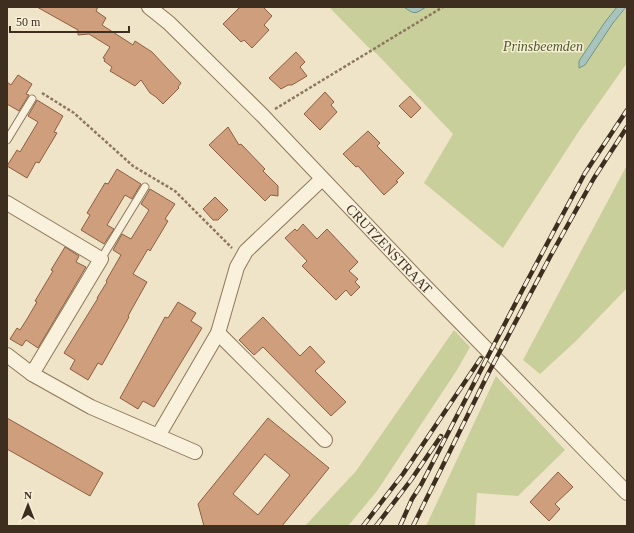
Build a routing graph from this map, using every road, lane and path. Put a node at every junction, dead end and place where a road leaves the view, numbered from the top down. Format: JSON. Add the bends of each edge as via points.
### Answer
{"nodes":[{"id":1,"x":149,"y":7,"type":"edge"},
{"id":2,"x":444,"y":7,"type":"edge"},
{"id":3,"x":32,"y":99,"type":"joint"},
{"id":4,"x":263,"y":116,"type":"junction"},
{"id":5,"x":7,"y":140,"type":"edge"},
{"id":6,"x":322,"y":179,"type":"junction"},
{"id":7,"x":145,"y":187,"type":"dead end"},
{"id":8,"x":7,"y":203,"type":"edge"},
{"id":9,"x":241,"y":258,"type":"junction"},
{"id":10,"x":101,"y":260,"type":"junction"},
{"id":11,"x":218,"y":333,"type":"junction"},
{"id":12,"x":7,"y":355,"type":"edge"},
{"id":13,"x":32,"y":374,"type":"junction"},
{"id":14,"x":158,"y":436,"type":"junction"},
{"id":15,"x":325,"y":440,"type":"dead end"},
{"id":16,"x":195,"y":452,"type":"dead end"},
{"id":17,"x":627,"y":493,"type":"edge"}],
"edges":[{"from":1,"to":4,"type":"street","name":"CRUTZENSTRAAT","via":[[169,23]]},
{"from":2,"to":4,"type":"path"},
{"from":3,"to":5,"type":"lane"},
{"from":3,"to":9,"type":"path","via":[[37,89],[74,113],[133,166],[175,191]]},
{"from":4,"to":6,"type":"street","name":"CRUTZENSTRAAT"},
{"from":6,"to":9,"type":"street"},
{"from":6,"to":17,"type":"street","name":"CRUTZENSTRAAT"},
{"from":7,"to":10,"type":"lane"},
{"from":8,"to":10,"type":"street"},
{"from":9,"to":11,"type":"street"},
{"from":10,"to":13,"type":"street"},
{"from":11,"to":14,"type":"street"},
{"from":11,"to":15,"type":"street"},
{"from":12,"to":13,"type":"street"},
{"from":13,"to":14,"type":"street","via":[[91,407]]},
{"from":14,"to":16,"type":"street"}]}
